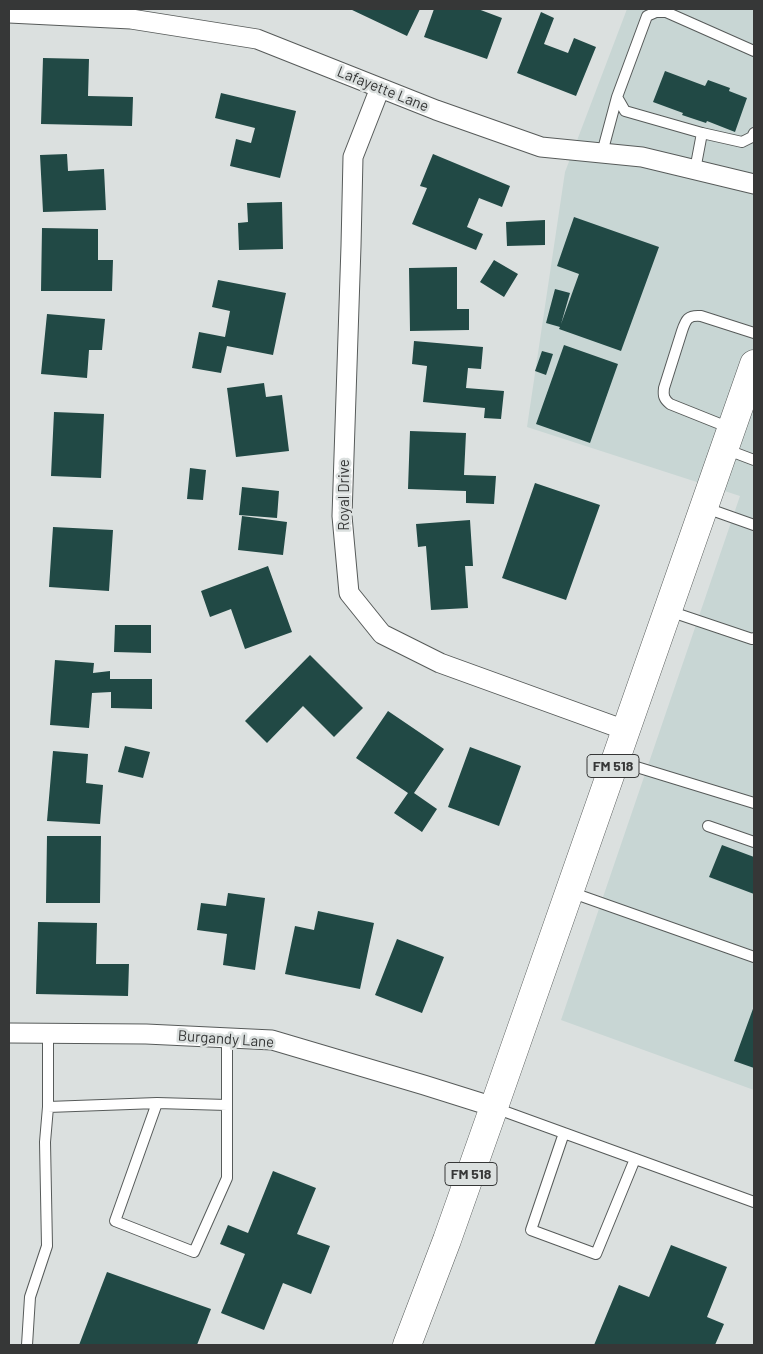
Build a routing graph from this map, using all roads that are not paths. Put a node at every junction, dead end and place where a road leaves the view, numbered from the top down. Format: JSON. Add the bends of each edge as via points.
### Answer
{"nodes":[{"id":1,"x":9,"y":13,"type":"edge"},
{"id":2,"x":754,"y":51,"type":"edge"},
{"id":3,"x":380,"y":88,"type":"junction"},
{"id":4,"x":617,"y":98,"type":"junction"},
{"id":5,"x":702,"y":132,"type":"junction"},
{"id":6,"x":754,"y":133,"type":"edge"},
{"id":7,"x":602,"y":153,"type":"junction"},
{"id":8,"x":695,"y":170,"type":"junction"},
{"id":9,"x":754,"y":184,"type":"edge"},
{"id":10,"x":754,"y":333,"type":"edge"},
{"id":11,"x":754,"y":364,"type":"edge"},
{"id":12,"x":728,"y":439,"type":"junction"},
{"id":13,"x":754,"y":460,"type":"edge"},
{"id":14,"x":704,"y":507,"type":"junction"},
{"id":15,"x":754,"y":525,"type":"edge"},
{"id":16,"x":668,"y":611,"type":"junction"},
{"id":17,"x":754,"y":638,"type":"edge"},
{"id":18,"x":625,"y":730,"type":"junction"},
{"id":19,"x":615,"y":760,"type":"junction"},
{"id":20,"x":754,"y":803,"type":"edge"},
{"id":21,"x":708,"y":826,"type":"dead end"},
{"id":22,"x":754,"y":842,"type":"edge"},
{"id":23,"x":569,"y":891,"type":"junction"},
{"id":24,"x":754,"y":957,"type":"edge"},
{"id":25,"x":9,"y":1033,"type":"edge"},
{"id":26,"x":48,"y":1033,"type":"junction"},
{"id":27,"x":227,"y":1038,"type":"junction"},
{"id":28,"x":157,"y":1103,"type":"junction"},
{"id":29,"x":227,"y":1105,"type":"junction"},
{"id":30,"x":48,"y":1107,"type":"junction"},
{"id":31,"x":494,"y":1107,"type":"junction"},
{"id":32,"x":564,"y":1133,"type":"junction"},
{"id":33,"x":635,"y":1159,"type":"junction"},
{"id":34,"x":754,"y":1202,"type":"edge"},
{"id":35,"x":28,"y":1345,"type":"edge"},
{"id":36,"x":407,"y":1345,"type":"edge"}],
"edges":[{"from":1,"to":3,"type":"street","name":"Lafayette Lane","via":[[131,19],[257,39]]},
{"from":2,"to":4,"type":"lane","via":[[666,12],[656,12],[647,16]]},
{"from":3,"to":7,"type":"street","name":"Lafayette Lane","via":[[541,146]]},
{"from":3,"to":18,"type":"street","name":"Royal Drive","via":[[353,156],[342,516],[349,593],[382,634],[440,663]]},
{"from":4,"to":5,"type":"lane","via":[[625,110]]},
{"from":4,"to":7,"type":"lane"},
{"from":5,"to":6,"type":"lane","via":[[742,142]]},
{"from":5,"to":8,"type":"lane"},
{"from":7,"to":8,"type":"street","name":"Lafayette Lane","via":[[642,157]]},
{"from":8,"to":9,"type":"street","name":"Lafayette Lane"},
{"from":10,"to":12,"type":"lane","via":[[701,316],[689,317],[664,388],[663,394],[670,404]]},
{"from":11,"to":12,"type":"main road","number":"FM 518"},
{"from":12,"to":13,"type":"lane"},
{"from":12,"to":14,"type":"main road","number":"FM 518"},
{"from":14,"to":15,"type":"lane"},
{"from":14,"to":16,"type":"main road","number":"FM 518"},
{"from":16,"to":17,"type":"lane"},
{"from":16,"to":18,"type":"main road","number":"FM 518"},
{"from":18,"to":19,"type":"main road","number":"FM 518"},
{"from":19,"to":20,"type":"lane"},
{"from":19,"to":23,"type":"main road","number":"FM 518"},
{"from":21,"to":22,"type":"lane"},
{"from":23,"to":24,"type":"lane"},
{"from":23,"to":31,"type":"main road","number":"FM 518"},
{"from":25,"to":26,"type":"street","name":"Burgandy Lane"},
{"from":26,"to":27,"type":"street","name":"Burgandy Lane"},
{"from":26,"to":30,"type":"lane"},
{"from":27,"to":29,"type":"lane"},
{"from":27,"to":31,"type":"street","name":"Burgandy Lane","via":[[272,1040]]},
{"from":28,"to":29,"type":"lane"},
{"from":28,"to":29,"type":"lane","via":[[115,1221],[194,1252],[227,1178]]},
{"from":28,"to":30,"type":"lane"},
{"from":30,"to":35,"type":"lane","via":[[45,1142],[47,1246],[30,1297]]},
{"from":31,"to":32,"type":"lane"},
{"from":31,"to":36,"type":"main road","number":"FM 518"},
{"from":32,"to":33,"type":"lane"},
{"from":32,"to":33,"type":"lane","via":[[531,1230],[596,1254]]},
{"from":33,"to":34,"type":"lane"}]}
